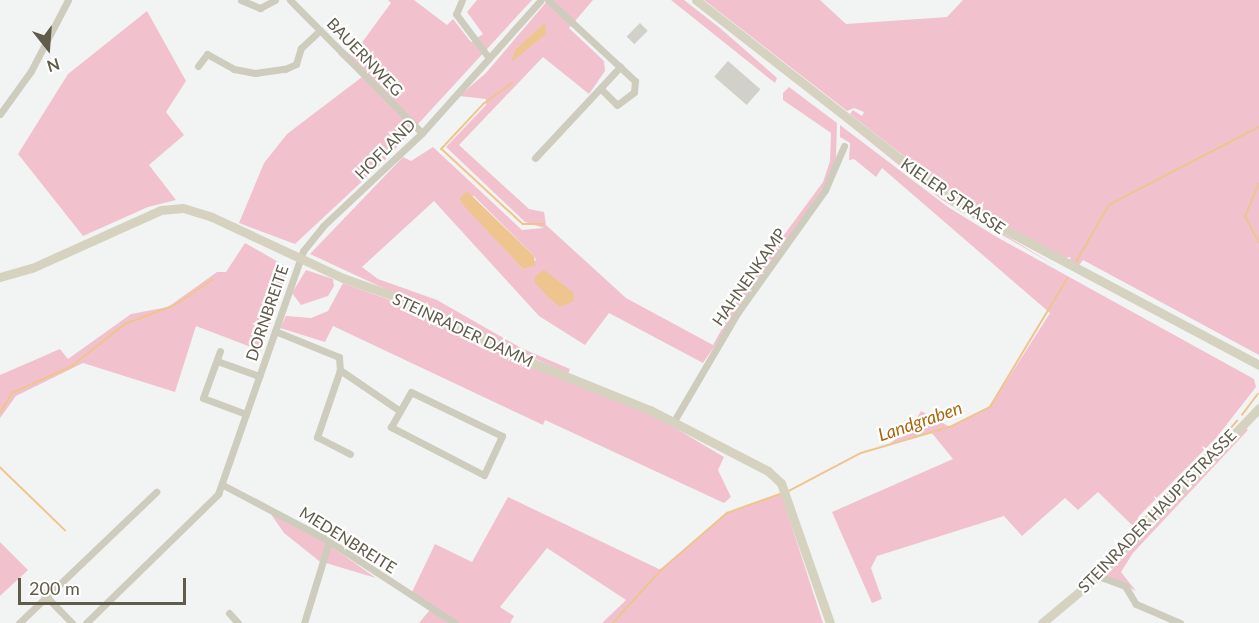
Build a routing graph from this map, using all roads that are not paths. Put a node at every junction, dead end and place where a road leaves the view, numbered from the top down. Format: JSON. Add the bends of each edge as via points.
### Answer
{"nodes":[{"id":1,"x":68,"y":0,"type":"edge"},
{"id":2,"x":241,"y":0,"type":"edge"},
{"id":3,"x":275,"y":0,"type":"edge"},
{"id":4,"x":290,"y":0,"type":"edge"},
{"id":5,"x":462,"y":0,"type":"edge"},
{"id":6,"x":541,"y":0,"type":"edge"},
{"id":7,"x":548,"y":0,"type":"edge"},
{"id":8,"x":696,"y":0,"type":"edge"},
{"id":9,"x":320,"y":30,"type":"junction"},
{"id":10,"x":489,"y":58,"type":"junction"},
{"id":11,"x":198,"y":66,"type":"dead end"},
{"id":12,"x":620,"y":67,"type":"junction"},
{"id":13,"x":602,"y":90,"type":"junction"},
{"id":14,"x":0,"y":114,"type":"edge"},
{"id":15,"x":422,"y":133,"type":"junction"},
{"id":16,"x":844,"y":146,"type":"dead end"},
{"id":17,"x":535,"y":158,"type":"dead end"},
{"id":18,"x":300,"y":258,"type":"junction"},
{"id":19,"x":0,"y":277,"type":"edge"},
{"id":20,"x":275,"y":331,"type":"junction"},
{"id":21,"x":220,"y":351,"type":"dead end"},
{"id":22,"x":1235,"y":355,"type":"junction"},
{"id":23,"x":217,"y":361,"type":"junction"},
{"id":24,"x":1259,"y":365,"type":"edge"},
{"id":25,"x":340,"y":370,"type":"junction"},
{"id":26,"x":1259,"y":371,"type":"edge"},
{"id":27,"x":259,"y":376,"type":"junction"},
{"id":28,"x":1259,"y":402,"type":"edge"},
{"id":29,"x":1259,"y":408,"type":"edge"},
{"id":30,"x":397,"y":410,"type":"junction"},
{"id":31,"x":246,"y":414,"type":"junction"},
{"id":32,"x":674,"y":421,"type":"junction"},
{"id":33,"x":1245,"y":421,"type":"junction"},
{"id":34,"x":350,"y":454,"type":"dead end"},
{"id":35,"x":223,"y":485,"type":"junction"},
{"id":36,"x":156,"y":492,"type":"dead end"},
{"id":37,"x":328,"y":541,"type":"junction"},
{"id":38,"x":1098,"y":576,"type":"junction"},
{"id":39,"x":33,"y":582,"type":"dead end"},
{"id":40,"x":47,"y":597,"type":"junction"},
{"id":41,"x":229,"y":613,"type":"dead end"},
{"id":42,"x":20,"y":623,"type":"edge"},
{"id":43,"x":72,"y":623,"type":"edge"},
{"id":44,"x":86,"y":623,"type":"edge"},
{"id":45,"x":238,"y":623,"type":"edge"},
{"id":46,"x":304,"y":623,"type":"edge"},
{"id":47,"x":455,"y":623,"type":"edge"},
{"id":48,"x":830,"y":623,"type":"edge"},
{"id":49,"x":1042,"y":623,"type":"edge"},
{"id":50,"x":1180,"y":623,"type":"edge"}],
"edges":[{"from":1,"to":14,"type":"street","via":[[31,71]]},
{"from":2,"to":3,"type":"street","via":[[260,8]]},
{"from":4,"to":9,"type":"street","name":"BAUERNWEG"},
{"from":5,"to":10,"type":"street","via":[[456,14]]},
{"from":6,"to":10,"type":"street","name":"HOFLAND"},
{"from":7,"to":12,"type":"street"},
{"from":8,"to":22,"type":"main road","name":"KIELER STRASSE","via":[[962,207]]},
{"from":9,"to":11,"type":"street","via":[[301,48],[296,64],[285,69],[255,73],[234,69],[207,54]]},
{"from":9,"to":15,"type":"street","name":"BAUERNWEG"},
{"from":10,"to":15,"type":"street","name":"HOFLAND"},
{"from":12,"to":13,"type":"street"},
{"from":12,"to":13,"type":"street","via":[[635,81],[634,92],[617,105]]},
{"from":13,"to":17,"type":"street"},
{"from":15,"to":18,"type":"street","name":"HOFLAND","via":[[323,226]]},
{"from":16,"to":32,"type":"street","name":"HAHNENKAMP","via":[[821,196],[738,312]]},
{"from":18,"to":19,"type":"main road","name":"STEINRADER DAMM","via":[[196,211],[175,208],[148,214],[32,268]]},
{"from":18,"to":20,"type":"street","name":"DORNBREITE"},
{"from":18,"to":32,"type":"main road","name":"STEINRADER DAMM"},
{"from":20,"to":25,"type":"street","via":[[332,351]]},
{"from":20,"to":27,"type":"street","name":"DORNBREITE"},
{"from":21,"to":23,"type":"street","name":"DORNBREITE"},
{"from":22,"to":24,"type":"main road","name":"KIELER STRASSE"},
{"from":22,"to":26,"type":"main road","name":"KIELER STRASSE"},
{"from":23,"to":27,"type":"street","name":"DORNBREITE"},
{"from":23,"to":31,"type":"street","name":"DORNBREITE","via":[[202,398]]},
{"from":25,"to":30,"type":"street"},
{"from":25,"to":34,"type":"street","via":[[317,438]]},
{"from":27,"to":31,"type":"street","name":"DORNBREITE"},
{"from":28,"to":33,"type":"main road","name":"STEINRADER HAUPTSTRASSE"},
{"from":29,"to":33,"type":"main road","name":"STEINRADER HAUPTSTRASSE"},
{"from":30,"to":30,"type":"street","via":[[391,428],[480,477],[503,441],[499,433],[411,392]]},
{"from":31,"to":35,"type":"street","name":"DORNBREITE"},
{"from":32,"to":48,"type":"main road","name":"STEINRADER DAMM","via":[[776,476]]},
{"from":33,"to":38,"type":"main road","name":"STEINRADER HAUPTSTRASSE"},
{"from":35,"to":37,"type":"street","name":"MEDENBREITE"},
{"from":35,"to":44,"type":"street","name":"DORNBREITE","via":[[208,506]]},
{"from":36,"to":40,"type":"street"},
{"from":37,"to":46,"type":"street"},
{"from":37,"to":47,"type":"street","name":"MEDENBREITE"},
{"from":38,"to":49,"type":"main road","name":"STEINRADER HAUPTSTRASSE"},
{"from":38,"to":50,"type":"street","via":[[1125,586],[1136,604]]},
{"from":39,"to":40,"type":"street"},
{"from":40,"to":42,"type":"street"},
{"from":40,"to":43,"type":"street"},
{"from":41,"to":45,"type":"street"}]}
